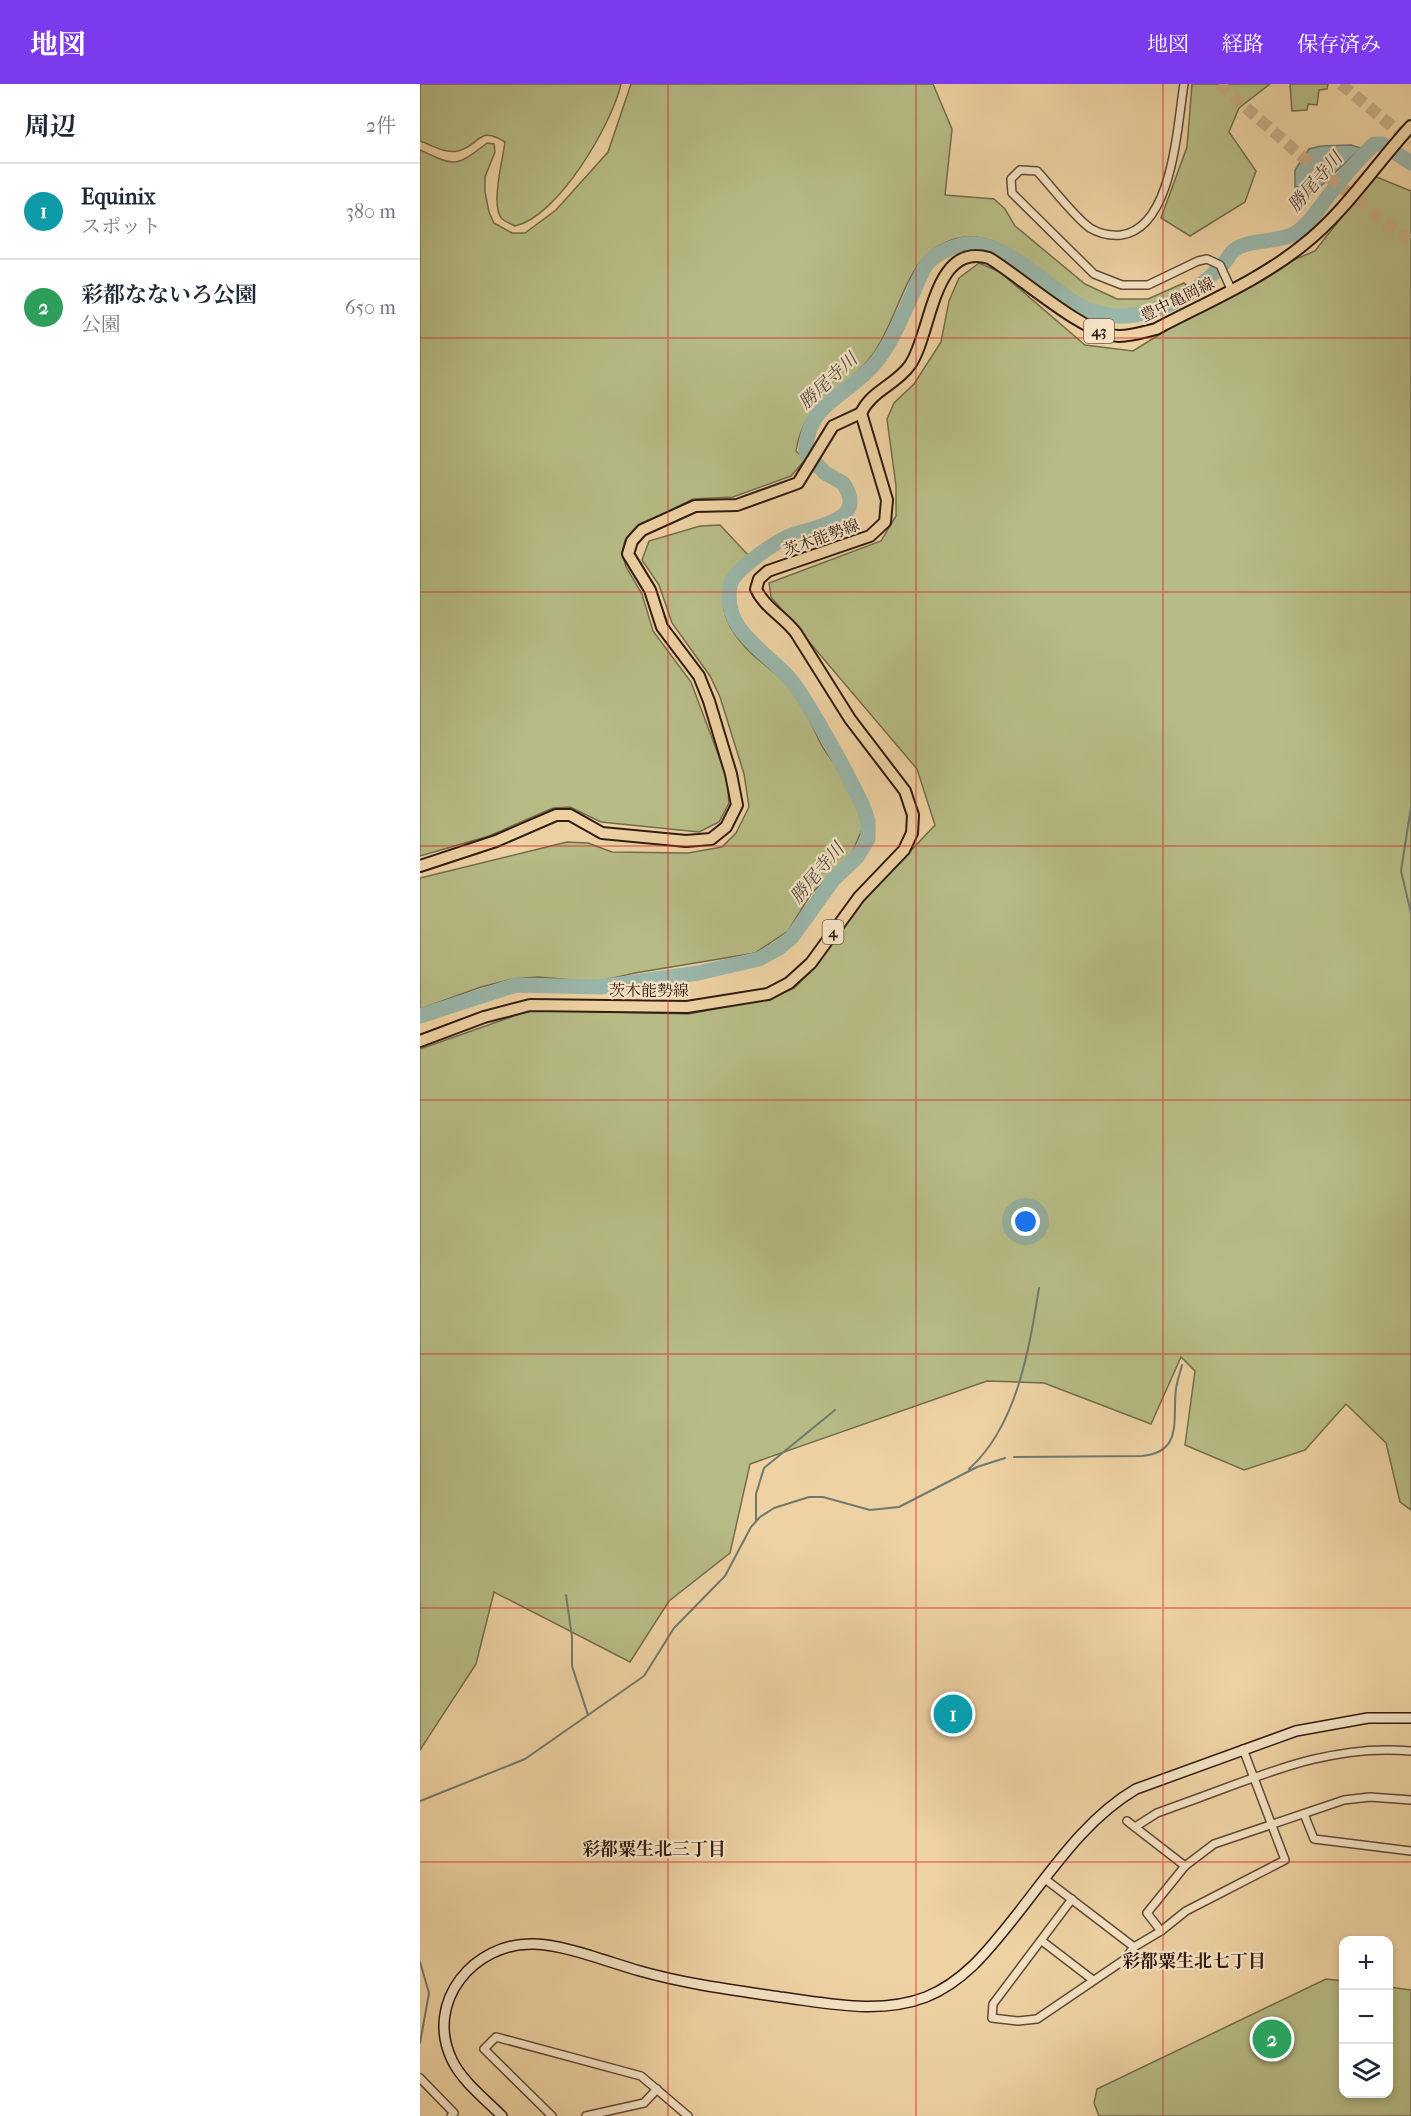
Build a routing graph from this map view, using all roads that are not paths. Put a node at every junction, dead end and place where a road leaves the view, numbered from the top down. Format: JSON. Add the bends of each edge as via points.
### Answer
{"nodes":[{"id":1,"x":1184,"y":84,"type":"edge"},
{"id":2,"x":1411,"y":126,"type":"edge"},
{"id":3,"x":1231,"y":289,"type":"junction"},
{"id":4,"x":861,"y":413,"type":"junction"},
{"id":5,"x":420,"y":866,"type":"edge"},
{"id":6,"x":420,"y":1041,"type":"edge"},
{"id":7,"x":1411,"y":1718,"type":"edge"},
{"id":8,"x":1243,"y":1749,"type":"junction"},
{"id":9,"x":1411,"y":1751,"type":"edge"},
{"id":10,"x":1255,"y":1778,"type":"junction"},
{"id":11,"x":1411,"y":1800,"type":"edge"},
{"id":12,"x":1304,"y":1814,"type":"junction"},
{"id":13,"x":1127,"y":1821,"type":"dead end"},
{"id":14,"x":1272,"y":1822,"type":"junction"},
{"id":15,"x":1136,"y":1827,"type":"junction"},
{"id":16,"x":1411,"y":1851,"type":"edge"},
{"id":17,"x":1185,"y":1866,"type":"junction"},
{"id":18,"x":1045,"y":1880,"type":"junction"},
{"id":19,"x":1072,"y":1899,"type":"junction"},
{"id":20,"x":1161,"y":1931,"type":"junction"},
{"id":21,"x":1042,"y":1941,"type":"junction"},
{"id":22,"x":1134,"y":1947,"type":"junction"},
{"id":23,"x":1093,"y":1980,"type":"junction"},
{"id":24,"x":420,"y":2078,"type":"edge"},
{"id":25,"x":657,"y":2089,"type":"junction"},
{"id":26,"x":498,"y":2115,"type":"edge"},
{"id":27,"x":451,"y":2116,"type":"edge"},
{"id":28,"x":552,"y":2116,"type":"edge"},
{"id":29,"x":586,"y":2116,"type":"edge"},
{"id":30,"x":688,"y":2116,"type":"edge"}],
"edges":[{"from":1,"to":3,"type":"street","via":[[1171,166],[1156,212],[1134,233],[1110,236],[1089,227],[1037,171],[1020,170],[1011,179],[1012,193],[1094,274],[1122,285],[1148,285],[1198,261],[1213,261]]},
{"from":2,"to":3,"type":"main road","name":"豊中亀岡線","number":"43","via":[[1308,241],[1277,264]]},
{"from":3,"to":4,"type":"main road","name":"豊中亀岡線","number":"43","via":[[1156,329],[1118,336],[1077,319],[989,258],[978,254],[963,258],[949,269],[938,288],[912,363],[898,381],[872,396]]},
{"from":4,"to":5,"type":"main road","via":[[833,426],[798,483],[738,505],[695,506],[642,530],[628,554],[650,590],[662,627],[699,676],[709,701],[737,805],[726,827],[711,839],[686,841],[602,833],[570,815],[556,815],[496,841]]},
{"from":4,"to":6,"type":"main road","name":"茨木能勢線","number":"4","via":[[887,500],[885,522],[870,536],[768,571],[759,579],[756,590],[760,599],[787,620],[850,719],[905,791],[913,815],[912,833],[904,850],[859,897],[811,963],[789,983],[768,994],[687,1007],[530,1005]]},
{"from":7,"to":8,"type":"street","via":[[1368,1718],[1319,1725]]},
{"from":8,"to":10,"type":"street"},
{"from":8,"to":18,"type":"street","via":[[1157,1779],[1118,1799],[1081,1834]]},
{"from":9,"to":10,"type":"street","via":[[1354,1750],[1327,1754]]},
{"from":10,"to":14,"type":"street"},
{"from":10,"to":15,"type":"street","via":[[1157,1814]]},
{"from":11,"to":12,"type":"street","via":[[1344,1800]]},
{"from":12,"to":14,"type":"street"},
{"from":12,"to":16,"type":"street","via":[[1314,1839]]},
{"from":13,"to":15,"type":"street"},
{"from":14,"to":17,"type":"street","via":[[1214,1844]]},
{"from":14,"to":20,"type":"street","via":[[1285,1860],[1186,1911]]},
{"from":15,"to":17,"type":"street"},
{"from":17,"to":20,"type":"street","via":[[1147,1913]]},
{"from":18,"to":19,"type":"street"},
{"from":18,"to":26,"type":"street","via":[[964,1976],[927,1997],[882,2007],[690,1983],[535,1944],[488,1953],[453,1988],[444,2036],[459,2073]]},
{"from":19,"to":21,"type":"street"},
{"from":19,"to":22,"type":"street"},
{"from":20,"to":22,"type":"street"},
{"from":21,"to":23,"type":"street"},
{"from":21,"to":23,"type":"street","via":[[993,2004],[992,2018],[1037,2019]]},
{"from":22,"to":23,"type":"street","via":[[1124,1959]]},
{"from":24,"to":27,"type":"street","via":[[454,2113]]},
{"from":25,"to":28,"type":"street","via":[[641,2076],[496,2037],[484,2049]]},
{"from":25,"to":29,"type":"street","via":[[644,2103]]},
{"from":25,"to":30,"type":"street"}]}
